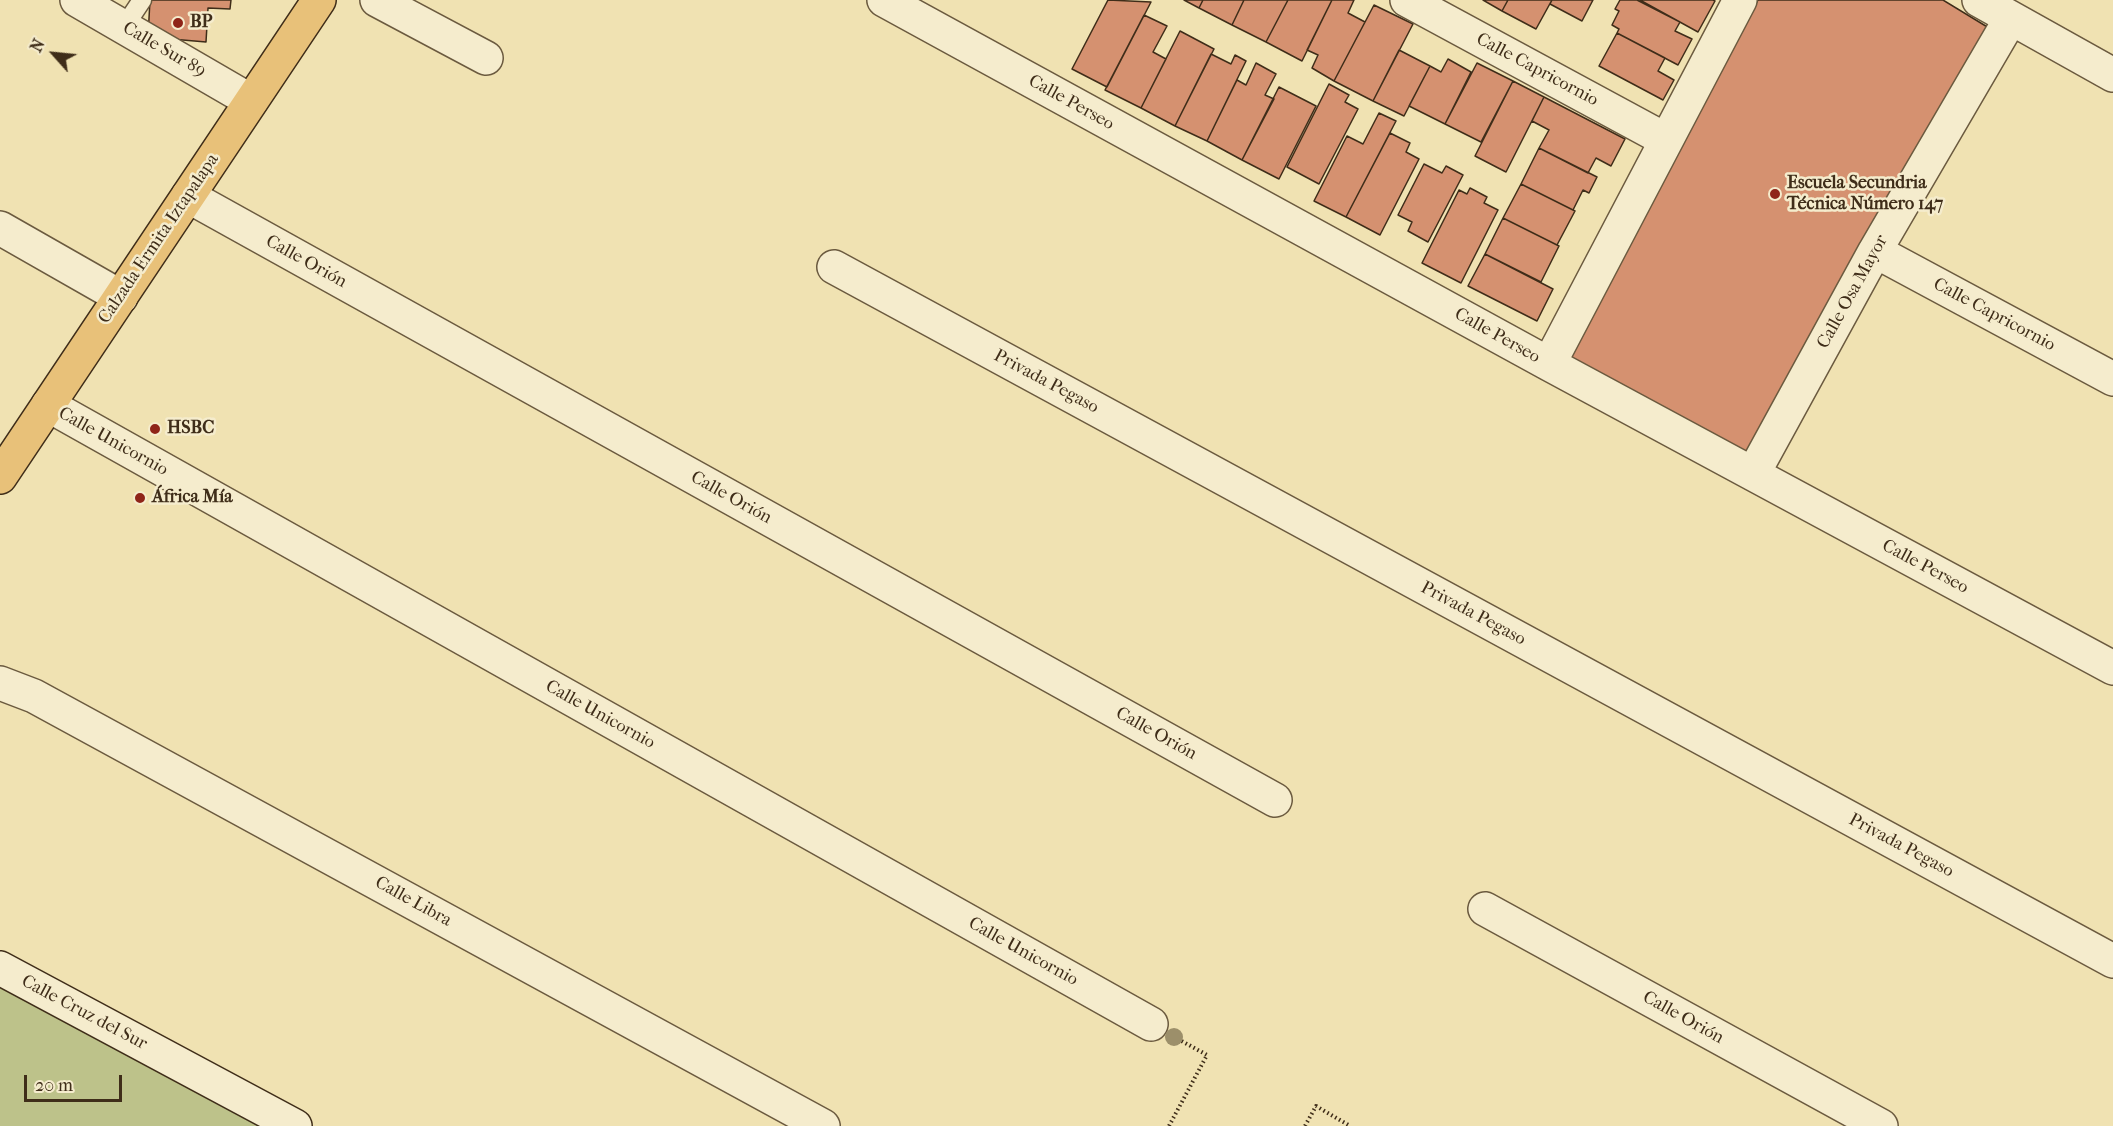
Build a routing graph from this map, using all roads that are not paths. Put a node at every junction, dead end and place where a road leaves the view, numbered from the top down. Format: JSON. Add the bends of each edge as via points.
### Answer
{"nodes":[{"id":1,"x":78,"y":0,"type":"edge"},
{"id":2,"x":142,"y":0,"type":"edge"},
{"id":3,"x":319,"y":0,"type":"edge"},
{"id":4,"x":377,"y":0,"type":"edge"},
{"id":5,"x":884,"y":0,"type":"edge"},
{"id":6,"x":1407,"y":0,"type":"edge"},
{"id":7,"x":1740,"y":0,"type":"edge"},
{"id":8,"x":1979,"y":0,"type":"edge"},
{"id":9,"x":2011,"y":18,"type":"junction"},
{"id":10,"x":124,"y":27,"type":"junction"},
{"id":11,"x":486,"y":58,"type":"dead end"},
{"id":12,"x":2113,"y":75,"type":"edge"},
{"id":13,"x":251,"y":101,"type":"junction"},
{"id":14,"x":1666,"y":140,"type":"junction"},
{"id":15,"x":188,"y":196,"type":"junction"},
{"id":16,"x":0,"y":228,"type":"edge"},
{"id":17,"x":1875,"y":251,"type":"junction"},
{"id":18,"x":834,"y":267,"type":"dead end"},
{"id":19,"x":121,"y":297,"type":"junction"},
{"id":20,"x":1549,"y":364,"type":"junction"},
{"id":21,"x":2113,"y":379,"type":"edge"},
{"id":22,"x":48,"y":405,"type":"junction"},
{"id":23,"x":1753,"y":474,"type":"junction"},
{"id":24,"x":0,"y":477,"type":"edge"},
{"id":25,"x":2113,"y":668,"type":"edge"},
{"id":26,"x":0,"y":683,"type":"edge"},
{"id":27,"x":1275,"y":800,"type":"dead end"},
{"id":28,"x":1485,"y":909,"type":"dead end"},
{"id":29,"x":2113,"y":961,"type":"edge"},
{"id":30,"x":0,"y":968,"type":"edge"},
{"id":31,"x":1151,"y":1024,"type":"road end"},
{"id":32,"x":295,"y":1126,"type":"edge"},
{"id":33,"x":823,"y":1126,"type":"edge"},
{"id":34,"x":1881,"y":1126,"type":"edge"}],
"edges":[{"from":1,"to":10,"type":"street","name":"Calle Sur 89"},
{"from":2,"to":10,"type":"lane"},
{"from":3,"to":13,"type":"main road","name":"Calzada Ermita Iztapalapa"},
{"from":4,"to":11,"type":"street"},
{"from":5,"to":20,"type":"street","name":"Calle Perseo"},
{"from":6,"to":14,"type":"street","name":"Calle Capricornio"},
{"from":7,"to":14,"type":"street"},
{"from":8,"to":9,"type":"street"},
{"from":9,"to":12,"type":"street"},
{"from":9,"to":17,"type":"street","name":"Calle Osa Mayor"},
{"from":10,"to":13,"type":"street","name":"Calle Sur 89"},
{"from":13,"to":15,"type":"main road","name":"Calzada Ermita Iztapalapa"},
{"from":14,"to":20,"type":"street"},
{"from":15,"to":19,"type":"main road","name":"Calzada Ermita Iztapalapa"},
{"from":15,"to":27,"type":"street","name":"Calle Orión"},
{"from":16,"to":19,"type":"street"},
{"from":17,"to":21,"type":"street","name":"Calle Capricornio"},
{"from":17,"to":23,"type":"street","name":"Calle Osa Mayor"},
{"from":18,"to":29,"type":"street","name":"Privada Pegaso"},
{"from":19,"to":22,"type":"main road","name":"Calzada Ermita Iztapalapa"},
{"from":20,"to":23,"type":"street","name":"Calle Perseo"},
{"from":22,"to":24,"type":"main road","name":"Calzada Ermita Iztapalapa"},
{"from":22,"to":31,"type":"street","name":"Calle Unicornio"},
{"from":23,"to":25,"type":"street","name":"Calle Perseo"},
{"from":26,"to":33,"type":"street","name":"Calle Libra","via":[[34,696]]},
{"from":28,"to":34,"type":"street","name":"Calle Orión"},
{"from":30,"to":32,"type":"street","name":"Calle Cruz del Sur"}]}
